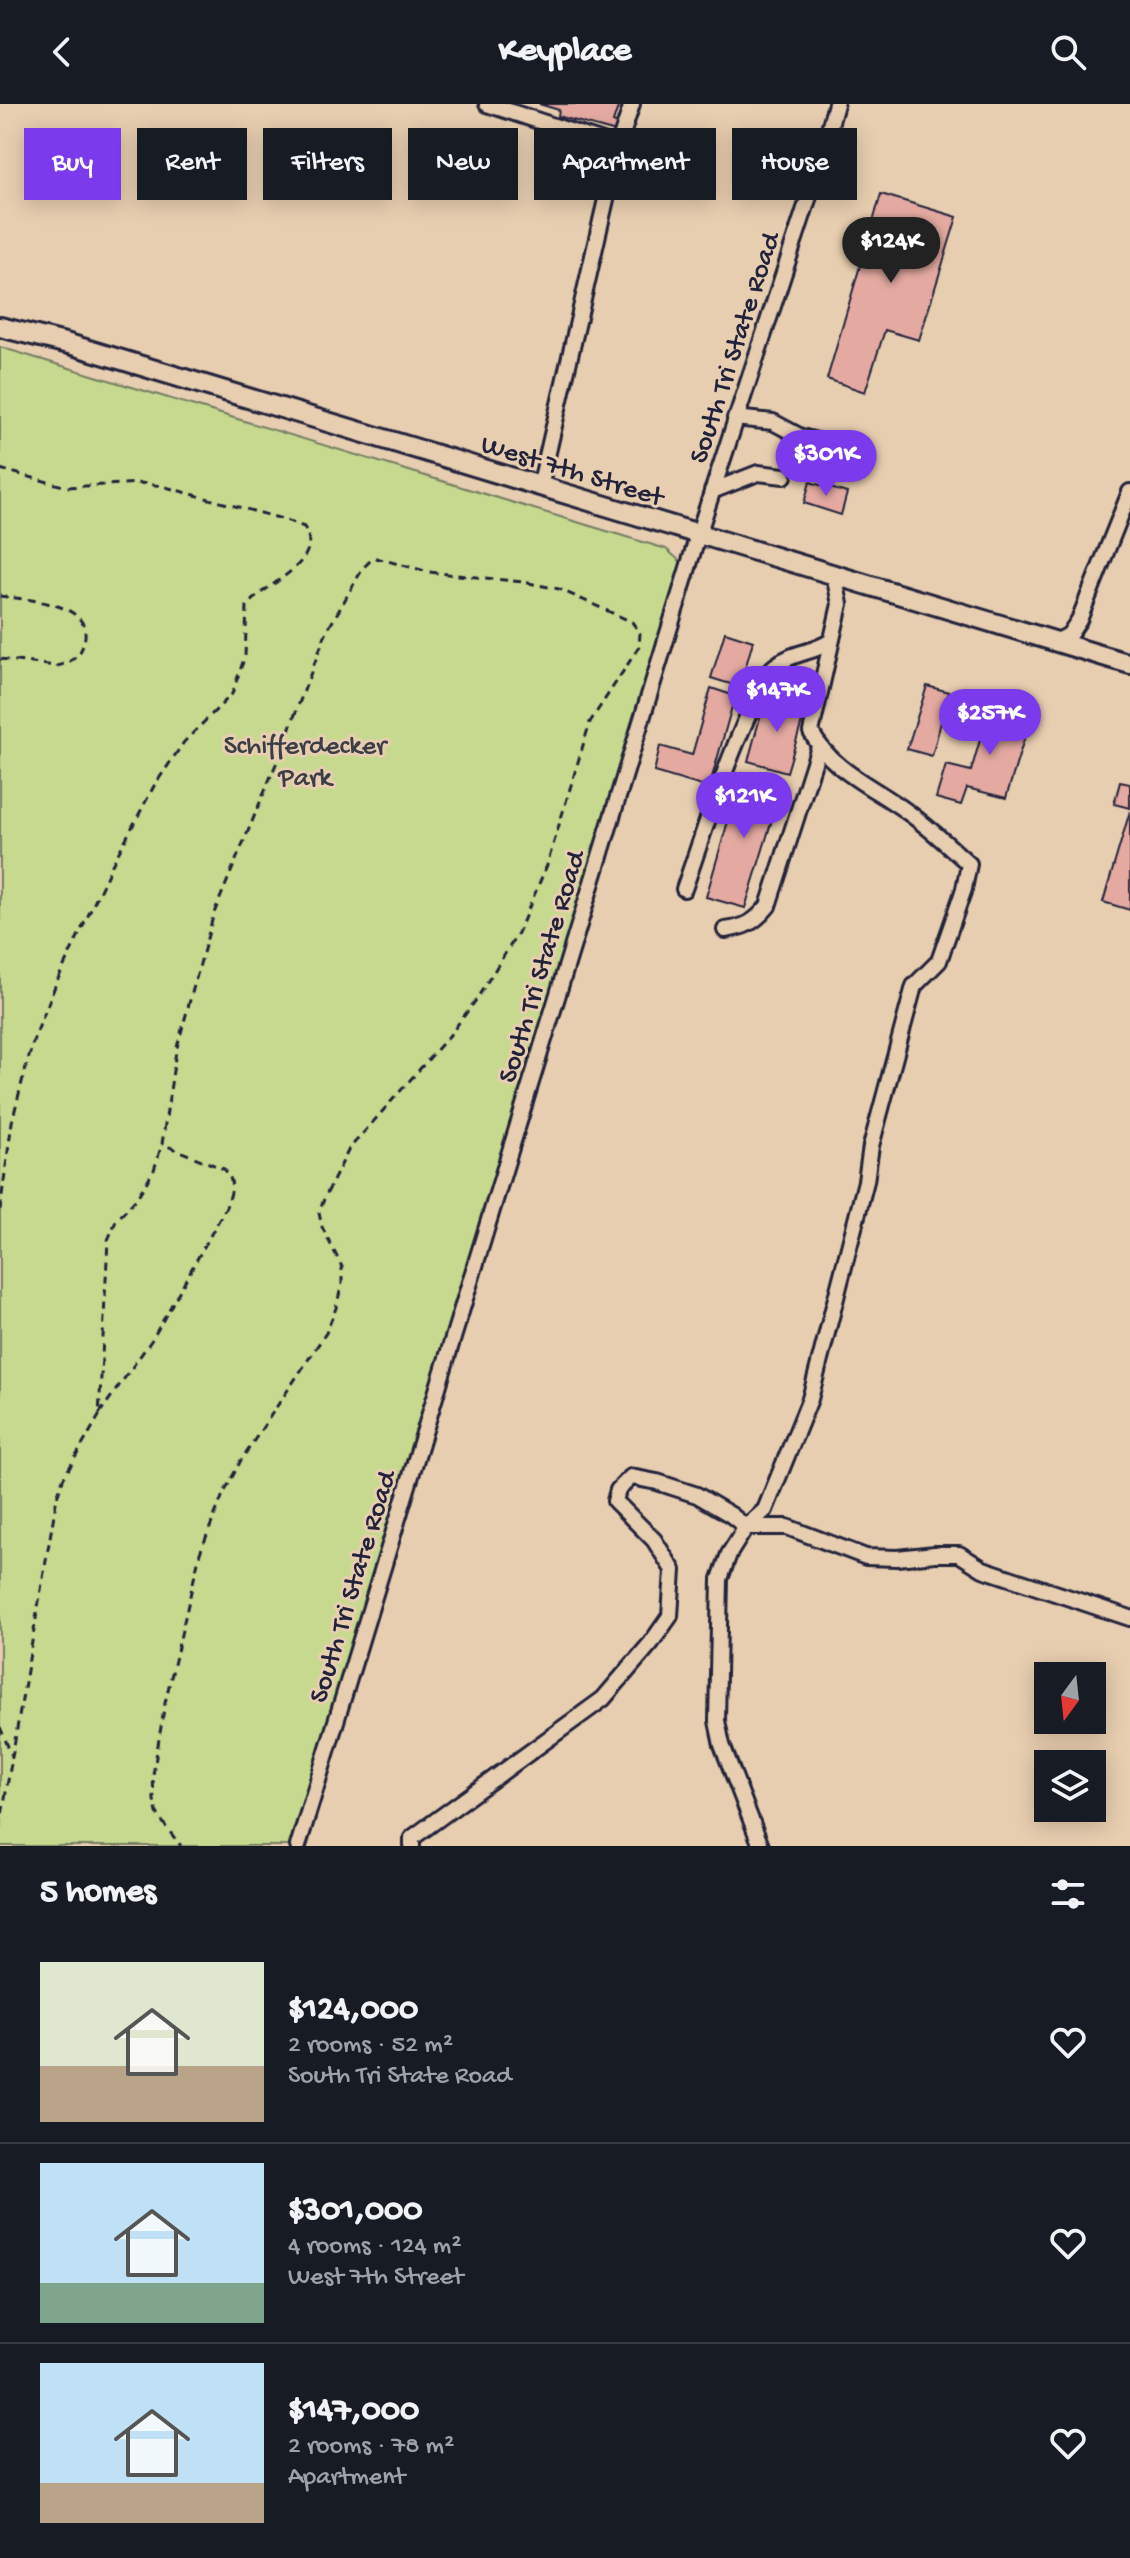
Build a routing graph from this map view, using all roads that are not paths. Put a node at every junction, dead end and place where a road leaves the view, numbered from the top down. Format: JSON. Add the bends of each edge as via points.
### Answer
{"nodes":[{"id":1,"x":487,"y":104,"type":"edge"},
{"id":2,"x":632,"y":104,"type":"edge"},
{"id":3,"x":836,"y":104,"type":"edge"},
{"id":4,"x":560,"y":128,"type":"edge"},
{"id":5,"x":624,"y":128,"type":"edge"},
{"id":6,"x":606,"y":200,"type":"edge"},
{"id":7,"x":0,"y":327,"type":"edge"},
{"id":8,"x":735,"y":418,"type":"junction"},
{"id":9,"x":848,"y":449,"type":"dead end"},
{"id":10,"x":784,"y":476,"type":"dead end"},
{"id":11,"x":540,"y":487,"type":"junction"},
{"id":12,"x":712,"y":491,"type":"junction"},
{"id":13,"x":1130,"y":492,"type":"edge"},
{"id":14,"x":698,"y":535,"type":"junction"},
{"id":15,"x":834,"y":575,"type":"junction"},
{"id":16,"x":831,"y":641,"type":"junction"},
{"id":17,"x":1056,"y":642,"type":"junction"},
{"id":18,"x":1130,"y":664,"type":"edge"},
{"id":19,"x":819,"y":747,"type":"junction"},
{"id":20,"x":684,"y":889,"type":"dead end"},
{"id":21,"x":725,"y":930,"type":"dead end"},
{"id":22,"x":746,"y":1527,"type":"junction"},
{"id":23,"x":1130,"y":1618,"type":"edge"},
{"id":24,"x":298,"y":1846,"type":"edge"},
{"id":25,"x":412,"y":1846,"type":"edge"},
{"id":26,"x":761,"y":1846,"type":"edge"}],
"edges":[{"from":1,"to":4,"type":"street"},
{"from":2,"to":5,"type":"street"},
{"from":3,"to":8,"type":"street","name":"South Tri State Road"},
{"from":6,"to":11,"type":"street"},
{"from":7,"to":11,"type":"main road","name":"West 7th Street"},
{"from":8,"to":9,"type":"street","via":[[773,422],[801,437]]},
{"from":8,"to":12,"type":"street","name":"South Tri State Road"},
{"from":10,"to":12,"type":"street","via":[[758,473]]},
{"from":11,"to":14,"type":"main road","name":"West 7th Street"},
{"from":12,"to":14,"type":"street","name":"South Tri State Road"},
{"from":13,"to":17,"type":"street","via":[[1079,620]]},
{"from":14,"to":15,"type":"main road","name":"West 7th Street"},
{"from":14,"to":24,"type":"street","name":"South Tri State Road"},
{"from":15,"to":16,"type":"street","via":[[840,604]]},
{"from":15,"to":17,"type":"main road","name":"West 7th Street"},
{"from":16,"to":19,"type":"street","via":[[811,732]]},
{"from":16,"to":20,"type":"street","via":[[787,658],[760,687]]},
{"from":17,"to":18,"type":"main road","name":"West 7th Street"},
{"from":19,"to":21,"type":"street","via":[[768,906],[756,921]]},
{"from":19,"to":22,"type":"street","via":[[969,864],[939,961],[914,986],[810,1399],[765,1510]]},
{"from":22,"to":23,"type":"street","via":[[787,1527],[866,1557],[959,1554],[983,1569]]},
{"from":22,"to":25,"type":"street","via":[[697,1495],[631,1477],[615,1501],[654,1540],[673,1570],[670,1616],[603,1699],[412,1838]]},
{"from":22,"to":26,"type":"street","via":[[720,1579],[717,1721]]}]}
